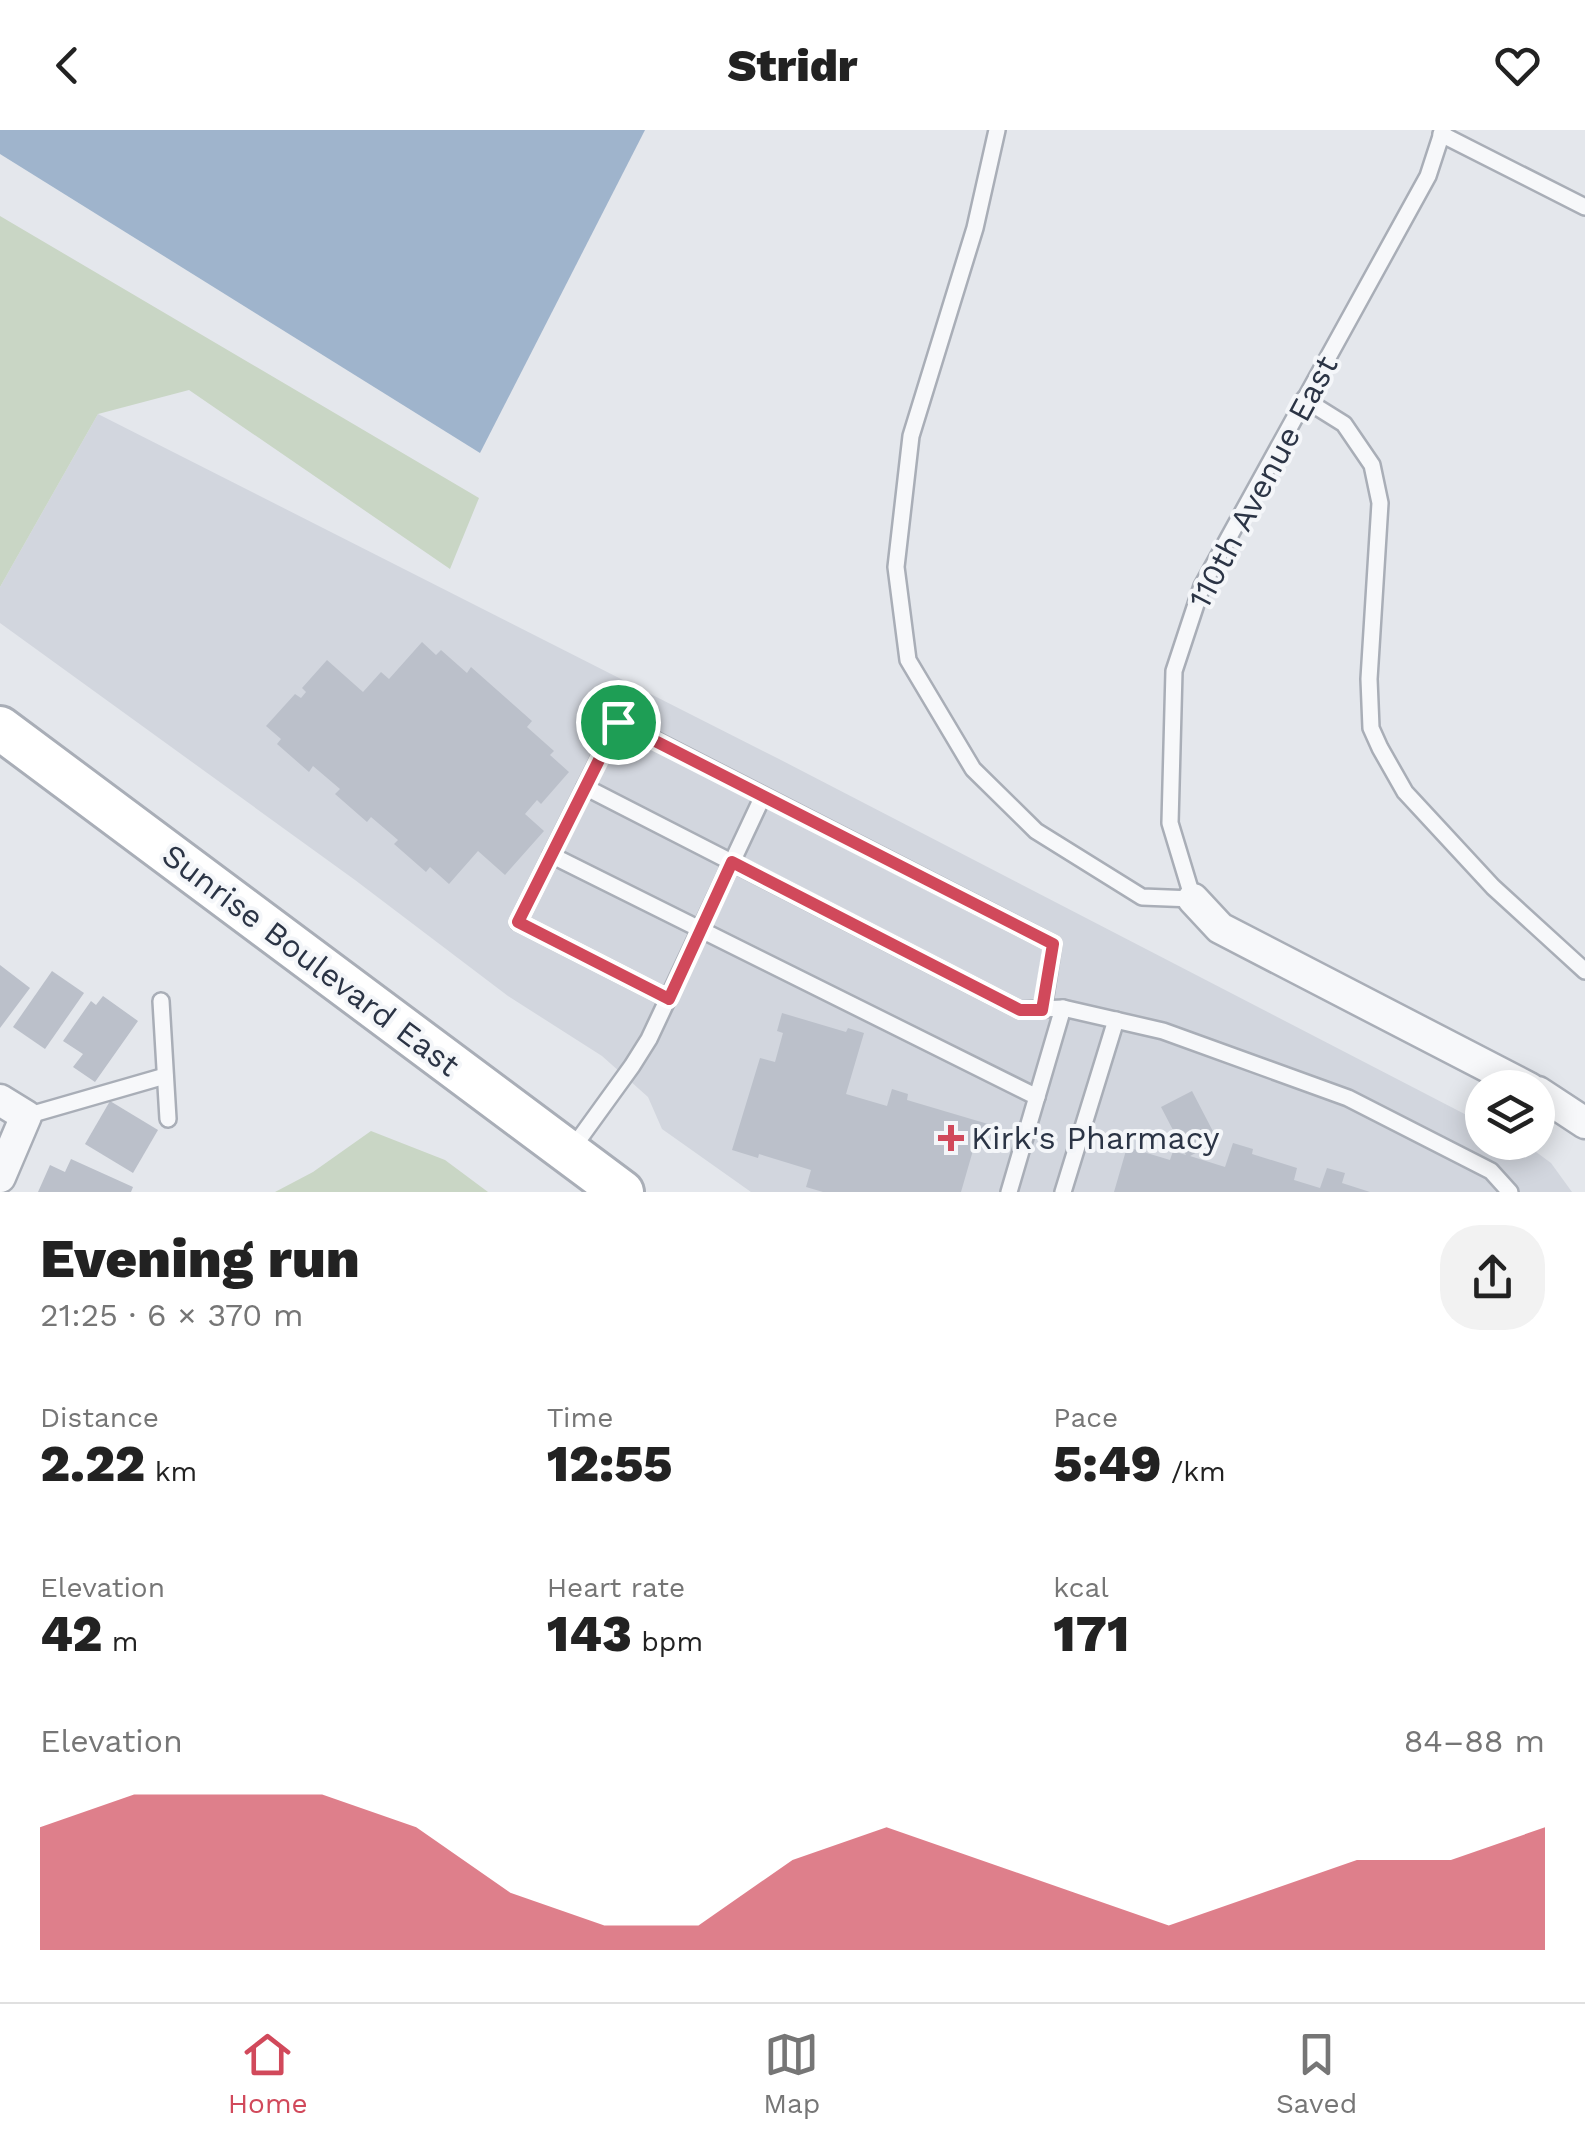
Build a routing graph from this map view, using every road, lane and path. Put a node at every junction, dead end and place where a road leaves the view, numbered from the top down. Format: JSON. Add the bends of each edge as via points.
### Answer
{"nodes":[{"id":1,"x":997,"y":130,"type":"edge"},
{"id":2,"x":1442,"y":132,"type":"edge"},
{"id":3,"x":1585,"y":208,"type":"edge"},
{"id":4,"x":1304,"y":399,"type":"junction"},
{"id":5,"x":0,"y":728,"type":"edge"},
{"id":6,"x":585,"y":786,"type":"junction"},
{"id":7,"x":763,"y":796,"type":"junction"},
{"id":8,"x":551,"y":855,"type":"junction"},
{"id":9,"x":732,"y":862,"type":"junction"},
{"id":10,"x":1194,"y":899,"type":"junction"},
{"id":11,"x":701,"y":930,"type":"junction"},
{"id":12,"x":1585,"y":971,"type":"edge"},
{"id":13,"x":669,"y":999,"type":"junction"},
{"id":14,"x":161,"y":1001,"type":"dead end"},
{"id":15,"x":1062,"y":1008,"type":"junction"},
{"id":16,"x":1042,"y":1010,"type":"junction"},
{"id":17,"x":1116,"y":1020,"type":"junction"},
{"id":18,"x":1494,"y":1070,"type":"edge"},
{"id":19,"x":165,"y":1076,"type":"junction"},
{"id":20,"x":1037,"y":1097,"type":"junction"},
{"id":21,"x":1555,"y":1101,"type":"edge"},
{"id":22,"x":13,"y":1108,"type":"edge"},
{"id":23,"x":168,"y":1120,"type":"dead end"},
{"id":24,"x":1585,"y":1122,"type":"edge"},
{"id":25,"x":569,"y":1152,"type":"junction"},
{"id":26,"x":0,"y":1177,"type":"edge"},
{"id":27,"x":622,"y":1192,"type":"edge"},
{"id":28,"x":1010,"y":1192,"type":"edge"},
{"id":29,"x":1063,"y":1192,"type":"edge"},
{"id":30,"x":1510,"y":1192,"type":"edge"}],
"edges":[{"from":1,"to":10,"type":"lane","via":[[975,228],[911,436],[896,567],[908,660],[973,769],[1036,831],[1142,897]]},
{"from":2,"to":3,"type":"lane"},
{"from":2,"to":4,"type":"lane","name":"110th Avenue East","via":[[1428,176]]},
{"from":4,"to":10,"type":"lane","name":"110th Avenue East","via":[[1202,586],[1174,671],[1170,824]]},
{"from":4,"to":12,"type":"lane","via":[[1344,424],[1372,465],[1380,503],[1369,679],[1371,728],[1380,748],[1404,792]]},
{"from":5,"to":25,"type":"main road","name":"Sunrise Boulevard East"},
{"from":6,"to":7,"type":"lane","via":[[618,722]]},
{"from":6,"to":8,"type":"lane"},
{"from":6,"to":9,"type":"lane"},
{"from":7,"to":9,"type":"lane"},
{"from":7,"to":16,"type":"lane","via":[[1053,944]]},
{"from":8,"to":11,"type":"lane"},
{"from":8,"to":13,"type":"lane","via":[[518,922]]},
{"from":9,"to":11,"type":"lane"},
{"from":9,"to":16,"type":"lane","via":[[1020,1010]]},
{"from":10,"to":18,"type":"street","name":"110th Avenue East","via":[[1220,928]]},
{"from":11,"to":13,"type":"lane"},
{"from":11,"to":20,"type":"lane"},
{"from":13,"to":25,"type":"lane","via":[[632,1066]]},
{"from":14,"to":19,"type":"lane"},
{"from":15,"to":16,"type":"lane"},
{"from":15,"to":17,"type":"lane"},
{"from":15,"to":20,"type":"lane"},
{"from":17,"to":29,"type":"lane"},
{"from":17,"to":30,"type":"lane","via":[[1163,1030],[1348,1098],[1491,1172]]},
{"from":19,"to":22,"type":"lane"},
{"from":19,"to":23,"type":"lane"},
{"from":20,"to":28,"type":"lane"},
{"from":21,"to":24,"type":"street"},
{"from":22,"to":26,"type":"street"},
{"from":25,"to":27,"type":"main road","name":"Sunrise Boulevard East"}]}
